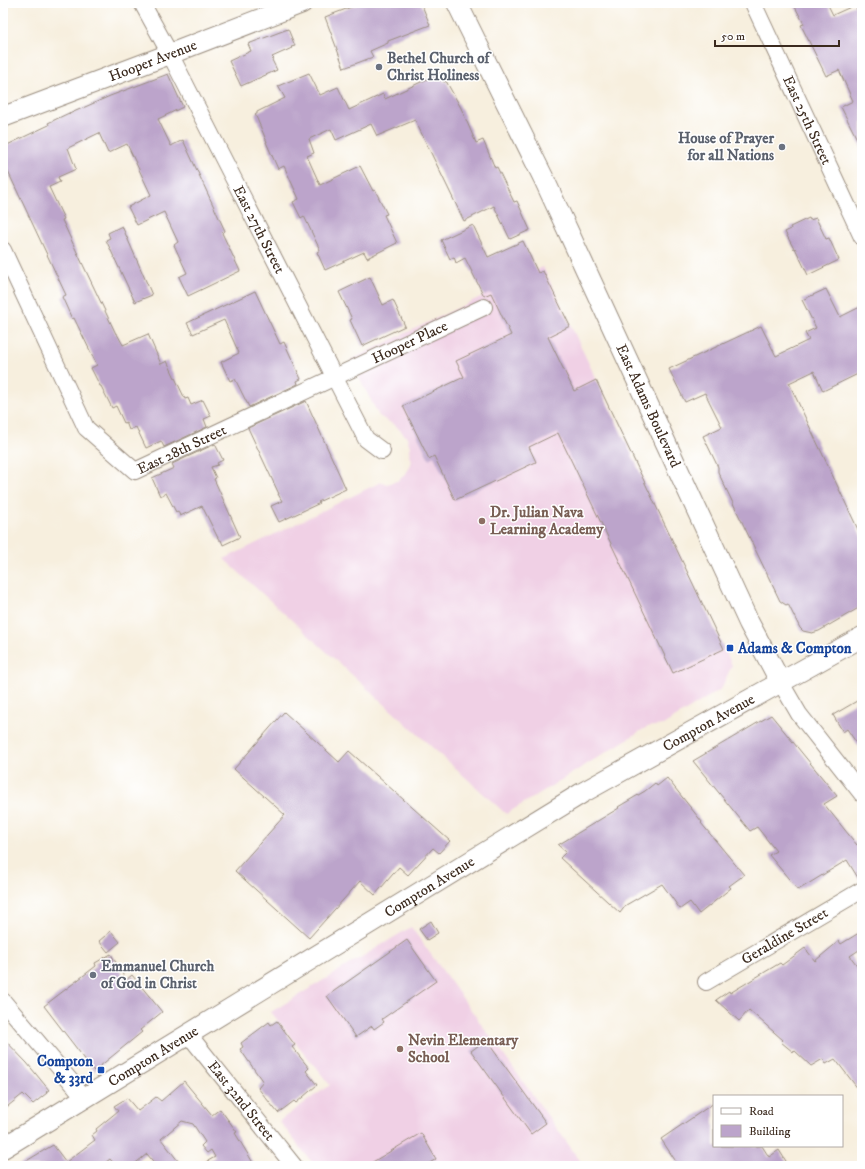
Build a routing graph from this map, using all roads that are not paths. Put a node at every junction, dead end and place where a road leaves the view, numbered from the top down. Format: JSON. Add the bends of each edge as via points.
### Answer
{"nodes":[{"id":1,"x":142,"y":3,"type":"edge"},
{"id":2,"x":302,"y":3,"type":"edge"},
{"id":3,"x":457,"y":3,"type":"edge"},
{"id":4,"x":753,"y":3,"type":"edge"},
{"id":5,"x":170,"y":54,"type":"junction"},
{"id":6,"x":3,"y":117,"type":"edge"},
{"id":7,"x":862,"y":237,"type":"edge"},
{"id":8,"x":3,"y":250,"type":"edge"},
{"id":9,"x":484,"y":307,"type":"dead end"},
{"id":10,"x":335,"y":377,"type":"junction"},
{"id":11,"x":382,"y":451,"type":"dead end"},
{"id":12,"x":862,"y":637,"type":"edge"},
{"id":13,"x":781,"y":683,"type":"junction"},
{"id":14,"x":862,"y":794,"type":"edge"},
{"id":15,"x":862,"y":890,"type":"edge"},
{"id":16,"x":706,"y":982,"type":"dead end"},
{"id":17,"x":3,"y":1001,"type":"edge"},
{"id":18,"x":189,"y":1035,"type":"junction"},
{"id":19,"x":85,"y":1098,"type":"junction"},
{"id":20,"x":3,"y":1148,"type":"edge"},
{"id":21,"x":294,"y":1166,"type":"edge"}],
"edges":[{"from":1,"to":5,"type":"street","name":"East 27th Street"},
{"from":2,"to":5,"type":"street","name":"Hooper Avenue"},
{"from":3,"to":13,"type":"street","name":"East Adams Boulevard","via":[[544,178],[749,623]]},
{"from":4,"to":7,"type":"street","name":"East 25th Street"},
{"from":5,"to":6,"type":"street","name":"Hooper Avenue"},
{"from":5,"to":10,"type":"street","name":"East 27th Street"},
{"from":8,"to":10,"type":"street","name":"East 28th Street","via":[[86,428],[135,471]]},
{"from":9,"to":10,"type":"street","name":"Hooper Place"},
{"from":10,"to":11,"type":"street","name":"East 27th Street","via":[[366,439]]},
{"from":12,"to":13,"type":"street","name":"Compton Avenue"},
{"from":13,"to":14,"type":"street","name":"East Adams Boulevard","via":[[799,714]]},
{"from":13,"to":18,"type":"street","name":"Compton Avenue","via":[[582,793]]},
{"from":15,"to":16,"type":"street","name":"Geraldine Street"},
{"from":17,"to":19,"type":"street"},
{"from":18,"to":19,"type":"street","name":"Compton Avenue"},
{"from":18,"to":21,"type":"street","name":"East 32nd Street"},
{"from":19,"to":20,"type":"street","name":"Compton Avenue"}]}
